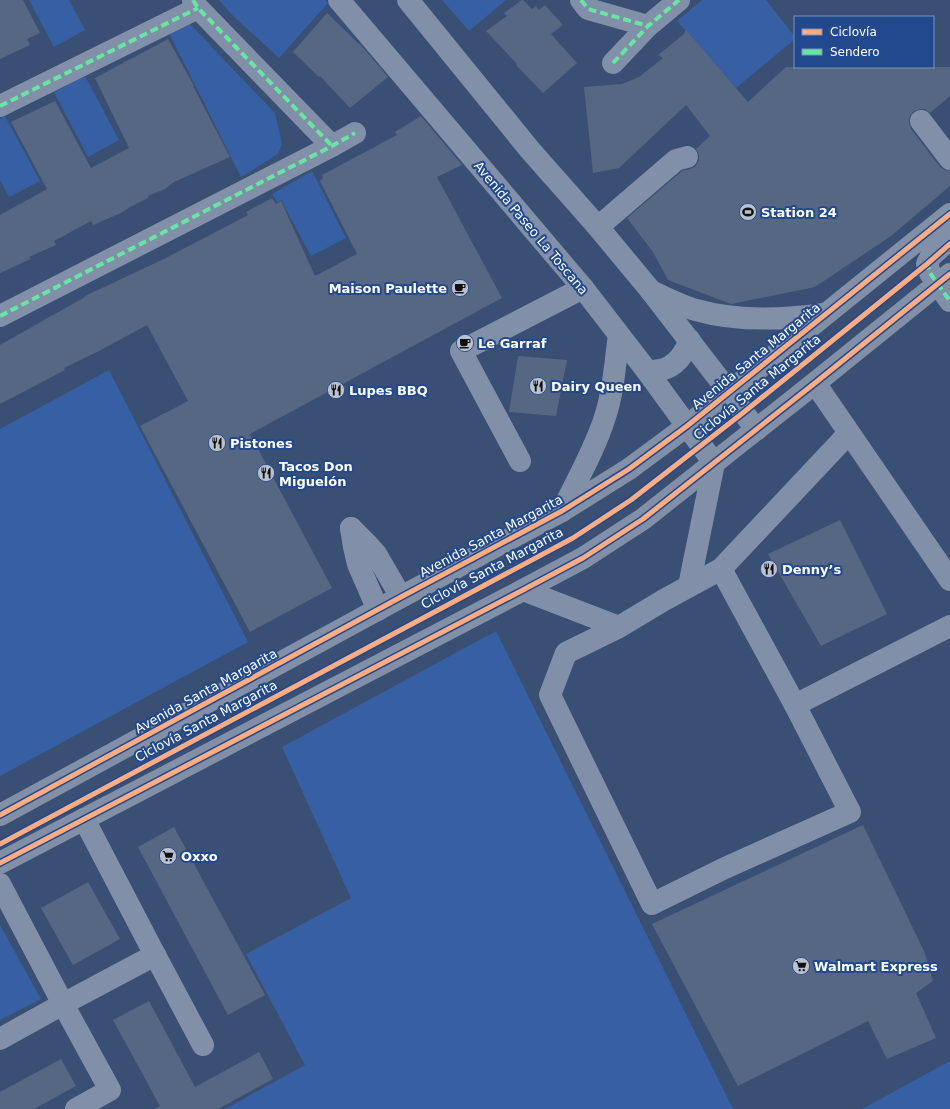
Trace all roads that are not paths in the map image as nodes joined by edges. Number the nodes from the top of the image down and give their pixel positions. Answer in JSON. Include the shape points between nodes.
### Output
{"nodes":[{"id":1,"x":339,"y":0,"type":"edge"},
{"id":2,"x":408,"y":0,"type":"edge"},
{"id":3,"x":582,"y":0,"type":"edge"},
{"id":4,"x":679,"y":0,"type":"edge"},
{"id":5,"x":195,"y":4,"type":"edge"},
{"id":6,"x":648,"y":26,"type":"junction"},
{"id":7,"x":613,"y":63,"type":"dead end"},
{"id":8,"x":0,"y":106,"type":"edge"},
{"id":9,"x":921,"y":120,"type":"dead end"},
{"id":10,"x":355,"y":133,"type":"dead end"},
{"id":11,"x":332,"y":146,"type":"junction"},
{"id":12,"x":687,"y":157,"type":"dead end"},
{"id":13,"x":950,"y":159,"type":"edge"},
{"id":14,"x":950,"y":214,"type":"edge"},
{"id":15,"x":598,"y":227,"type":"junction"},
{"id":16,"x":950,"y":239,"type":"edge"},
{"id":17,"x":946,"y":286,"type":"edge"},
{"id":18,"x":583,"y":288,"type":"junction"},
{"id":19,"x":651,"y":291,"type":"junction"},
{"id":20,"x":824,"y":314,"type":"junction"},
{"id":21,"x":0,"y":316,"type":"edge"},
{"id":22,"x":619,"y":335,"type":"junction"},
{"id":23,"x":690,"y":340,"type":"junction"},
{"id":24,"x":647,"y":371,"type":"junction"},
{"id":25,"x":815,"y":383,"type":"junction"},
{"id":26,"x":729,"y":392,"type":"junction"},
{"id":27,"x":687,"y":426,"type":"junction"},
{"id":28,"x":756,"y":430,"type":"junction"},
{"id":29,"x":849,"y":433,"type":"junction"},
{"id":30,"x":520,"y":461,"type":"dead end"},
{"id":31,"x":714,"y":463,"type":"junction"},
{"id":32,"x":562,"y":511,"type":"junction"},
{"id":33,"x":721,"y":569,"type":"junction"},
{"id":34,"x":950,"y":580,"type":"edge"},
{"id":35,"x":689,"y":586,"type":"junction"},
{"id":36,"x":523,"y":590,"type":"junction"},
{"id":37,"x":401,"y":597,"type":"junction"},
{"id":38,"x":378,"y":610,"type":"junction"},
{"id":39,"x":950,"y":626,"type":"edge"},
{"id":40,"x":619,"y":627,"type":"junction"},
{"id":41,"x":795,"y":705,"type":"junction"},
{"id":42,"x":0,"y":815,"type":"edge"},
{"id":43,"x":84,"y":819,"type":"junction"},
{"id":44,"x":0,"y":863,"type":"edge"},
{"id":45,"x":0,"y":884,"type":"edge"},
{"id":46,"x":155,"y":955,"type":"junction"},
{"id":47,"x":62,"y":1004,"type":"junction"},
{"id":48,"x":0,"y":1040,"type":"edge"},
{"id":49,"x":203,"y":1045,"type":"dead end"},
{"id":50,"x":76,"y":1109,"type":"edge"}],
"edges":[{"from":1,"to":18,"type":"street","name":"Avenida Paseo La Toscana"},
{"from":2,"to":15,"type":"street","via":[[530,150]]},
{"from":3,"to":6,"type":"street","via":[[588,9]]},
{"from":4,"to":6,"type":"street"},
{"from":5,"to":8,"type":"street"},
{"from":5,"to":11,"type":"street"},
{"from":6,"to":7,"type":"street"},
{"from":9,"to":13,"type":"street"},
{"from":10,"to":11,"type":"street"},
{"from":11,"to":21,"type":"street"},
{"from":12,"to":15,"type":"street","via":[[676,160]]},
{"from":14,"to":20,"type":"main road","name":"Avenida Santa Margarita"},
{"from":15,"to":19,"type":"street"},
{"from":16,"to":17,"type":"street","via":[[931,256],[927,264],[930,273]]},
{"from":17,"to":25,"type":"main road"},
{"from":18,"to":22,"type":"street","name":"Avenida Paseo La Toscana"},
{"from":18,"to":30,"type":"street","via":[[461,351]]},
{"from":19,"to":20,"type":"main road","via":[[696,310],[720,315],[770,319]]},
{"from":19,"to":23,"type":"street"},
{"from":20,"to":26,"type":"main road","name":"Avenida Santa Margarita"},
{"from":22,"to":24,"type":"street","name":"Avenida Paseo La Toscana"},
{"from":22,"to":32,"type":"main road","via":[[606,416]]},
{"from":23,"to":24,"type":"street","via":[[684,354],[674,364],[661,370]]},
{"from":23,"to":26,"type":"street"},
{"from":24,"to":27,"type":"street","name":"Avenida Paseo La Toscana"},
{"from":25,"to":28,"type":"main road"},
{"from":25,"to":29,"type":"street"},
{"from":26,"to":27,"type":"main road","name":"Avenida Santa Margarita"},
{"from":26,"to":28,"type":"street"},
{"from":27,"to":31,"type":"street","name":"Avenida Paseo La Toscana"},
{"from":27,"to":32,"type":"main road","name":"Avenida Santa Margarita","via":[[629,469]]},
{"from":28,"to":31,"type":"main road"},
{"from":29,"to":33,"type":"street"},
{"from":29,"to":34,"type":"street"},
{"from":31,"to":35,"type":"street"},
{"from":31,"to":36,"type":"main road","via":[[644,519],[583,558]]},
{"from":32,"to":37,"type":"main road","name":"Avenida Santa Margarita"},
{"from":33,"to":35,"type":"street"},
{"from":33,"to":41,"type":"street"},
{"from":35,"to":40,"type":"street"},
{"from":36,"to":40,"type":"street"},
{"from":36,"to":43,"type":"main road"},
{"from":37,"to":38,"type":"main road","name":"Avenida Santa Margarita"},
{"from":37,"to":38,"type":"street","via":[[376,554],[351,528],[358,564]]},
{"from":38,"to":42,"type":"main road","name":"Avenida Santa Margarita"},
{"from":39,"to":41,"type":"street"},
{"from":40,"to":41,"type":"street","via":[[566,653],[550,695],[652,904],[850,812]]},
{"from":43,"to":44,"type":"main road"},
{"from":43,"to":46,"type":"street"},
{"from":45,"to":47,"type":"street"},
{"from":46,"to":47,"type":"street"},
{"from":46,"to":49,"type":"street"},
{"from":47,"to":48,"type":"street"},
{"from":47,"to":50,"type":"street","via":[[110,1090]]}]}
